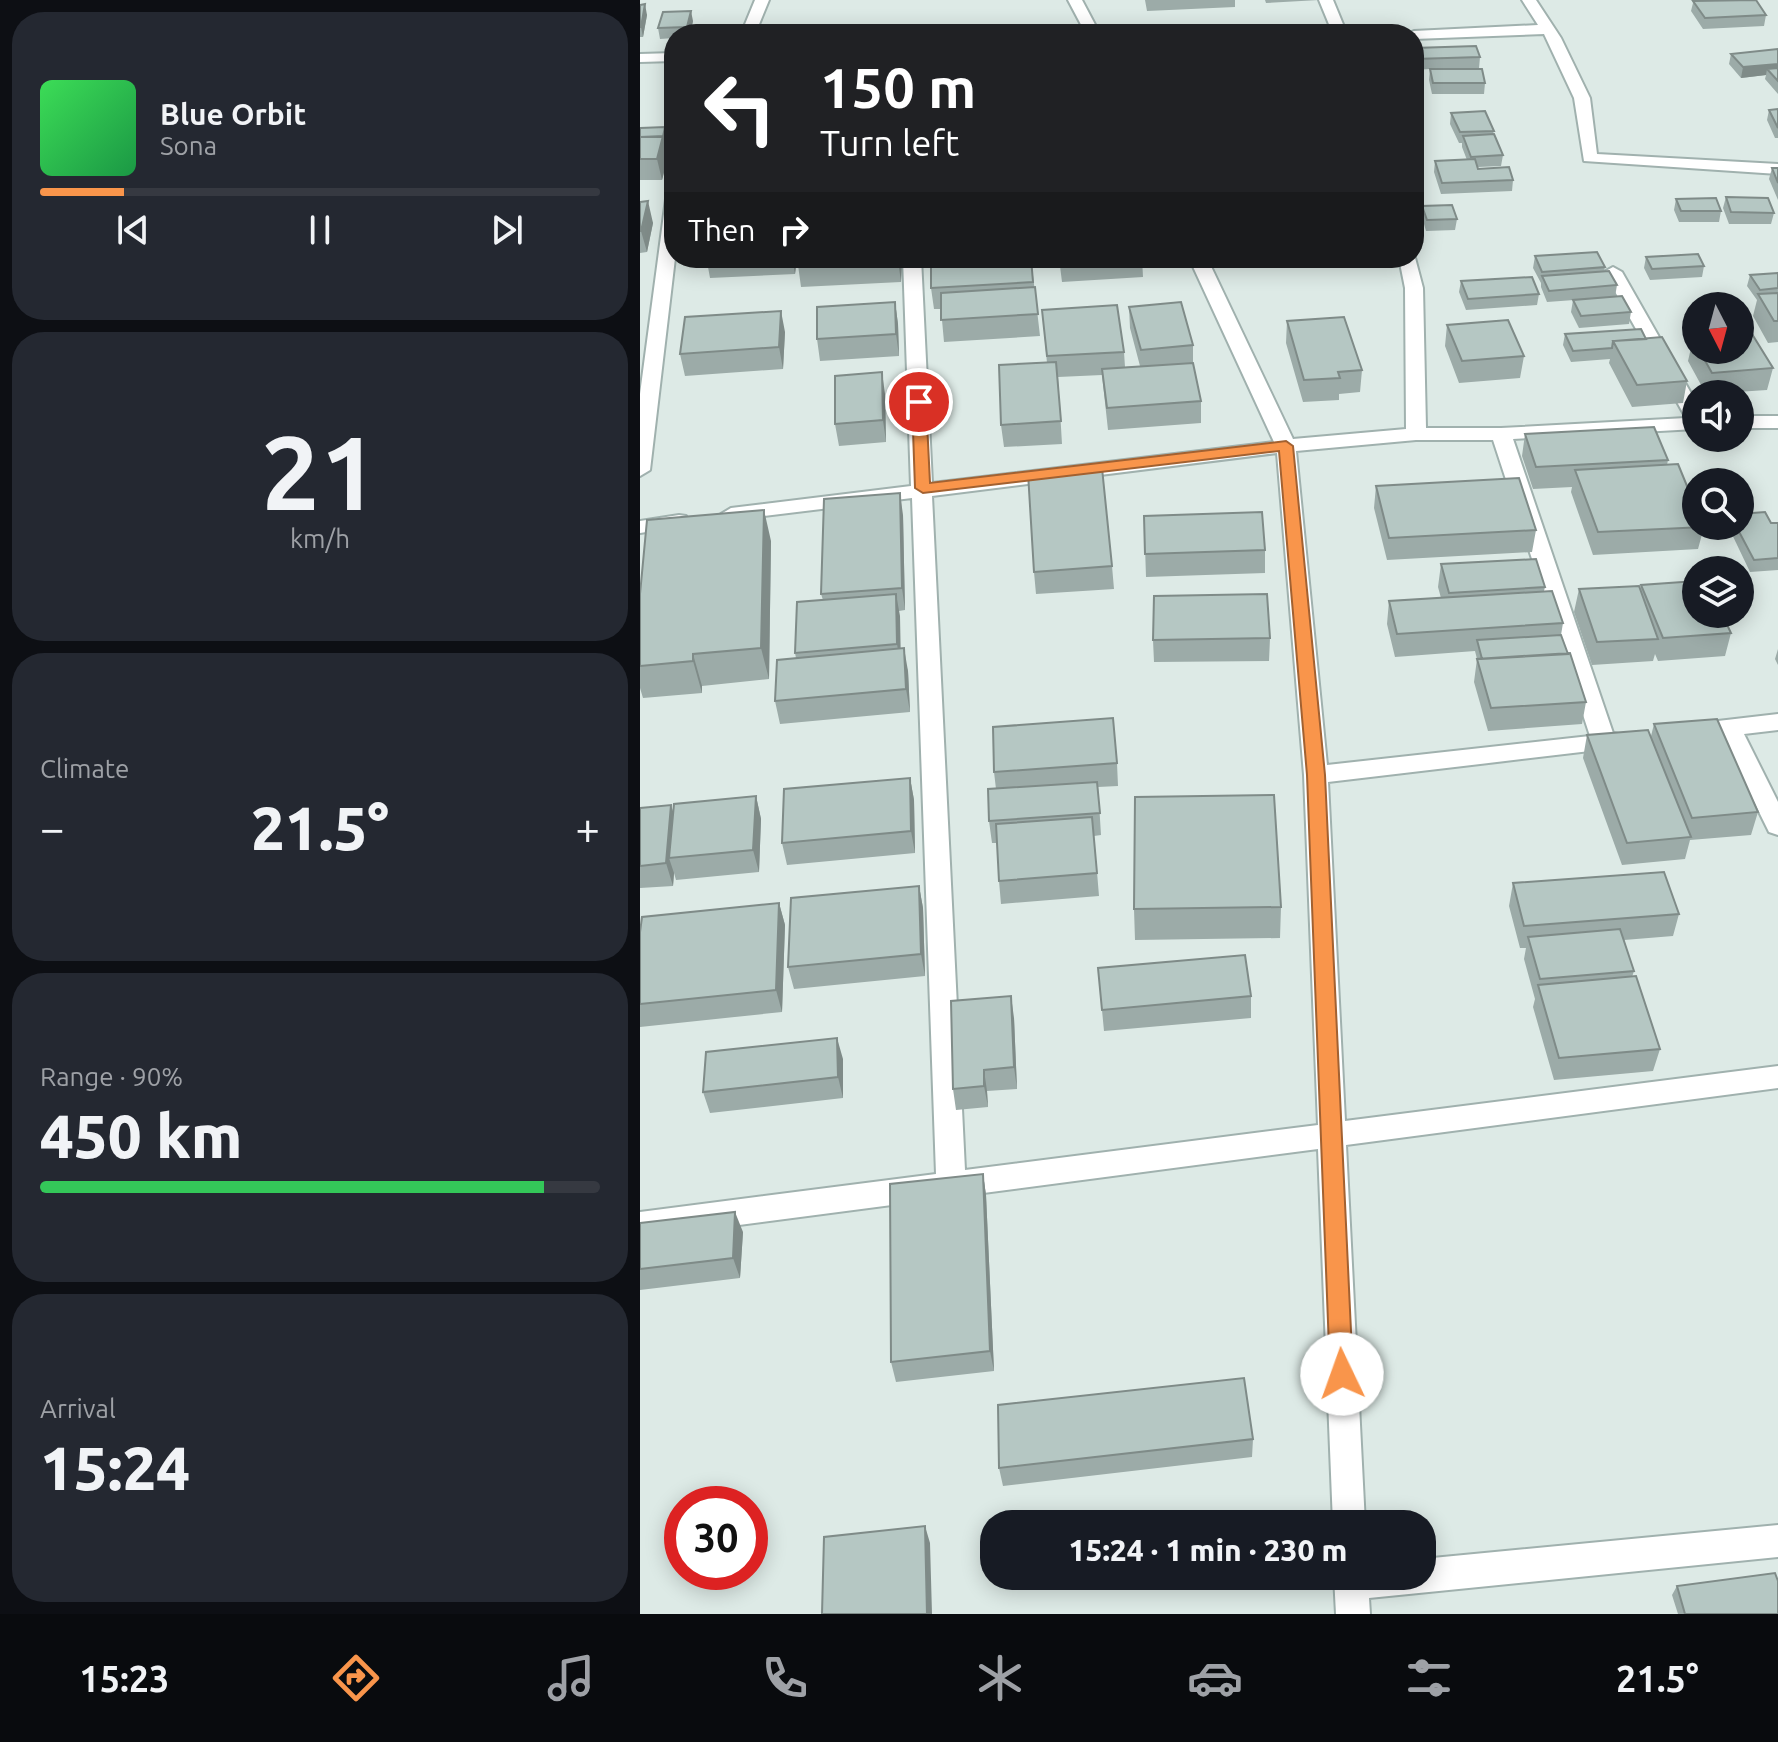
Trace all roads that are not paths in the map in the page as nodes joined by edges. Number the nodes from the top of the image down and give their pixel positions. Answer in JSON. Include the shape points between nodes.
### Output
{"nodes":[{"id":1,"x":762,"y":0,"type":"edge"},
{"id":2,"x":1075,"y":0,"type":"edge"},
{"id":3,"x":1326,"y":0,"type":"edge"},
{"id":4,"x":1529,"y":0,"type":"edge"},
{"id":5,"x":752,"y":24,"type":"edge"},
{"id":6,"x":1088,"y":24,"type":"edge"},
{"id":7,"x":1336,"y":24,"type":"edge"},
{"id":8,"x":1547,"y":29,"type":"junction"},
{"id":9,"x":1424,"y":35,"type":"edge"},
{"id":10,"x":664,"y":57,"type":"edge"},
{"id":11,"x":640,"y":58,"type":"edge"},
{"id":12,"x":1778,"y":169,"type":"edge"},
{"id":13,"x":664,"y":260,"type":"edge"},
{"id":14,"x":912,"y":268,"type":"edge"},
{"id":15,"x":1203,"y":268,"type":"edge"},
{"id":16,"x":1410,"y":268,"type":"edge"},
{"id":17,"x":1613,"y":272,"type":"edge"},
{"id":18,"x":646,"y":371,"type":"edge"},
{"id":19,"x":1682,"y":396,"type":"edge"},
{"id":20,"x":1682,"y":422,"type":"edge"},
{"id":21,"x":1754,"y":422,"type":"edge"},
{"id":22,"x":1778,"y":422,"type":"edge"},
{"id":23,"x":1416,"y":434,"type":"junction"},
{"id":24,"x":1501,"y":434,"type":"junction"},
{"id":25,"x":1286,"y":446,"type":"junction"},
{"id":26,"x":640,"y":470,"type":"edge"},
{"id":27,"x":923,"y":488,"type":"junction"},
{"id":28,"x":640,"y":527,"type":"edge"},
{"id":29,"x":1778,"y":722,"type":"edge"},
{"id":30,"x":1729,"y":727,"type":"junction"},
{"id":31,"x":1666,"y":735,"type":"edge"},
{"id":32,"x":1635,"y":739,"type":"edge"},
{"id":33,"x":1604,"y":742,"type":"junction"},
{"id":34,"x":1316,"y":775,"type":"junction"},
{"id":35,"x":1778,"y":826,"type":"edge"},
{"id":36,"x":1778,"y":1077,"type":"edge"},
{"id":37,"x":1330,"y":1133,"type":"junction"},
{"id":38,"x":951,"y":1186,"type":"junction"},
{"id":39,"x":640,"y":1225,"type":"edge"},
{"id":40,"x":1348,"y":1510,"type":"edge"},
{"id":41,"x":1778,"y":1541,"type":"edge"},
{"id":42,"x":1436,"y":1575,"type":"edge"}],
"edges":[{"from":1,"to":5,"type":"street"},
{"from":2,"to":6,"type":"street"},
{"from":3,"to":7,"type":"street"},
{"from":4,"to":8,"type":"street"},
{"from":8,"to":9,"type":"street"},
{"from":8,"to":12,"type":"street","via":[[1582,98],[1590,158]]},
{"from":10,"to":11,"type":"street"},
{"from":13,"to":18,"type":"street"},
{"from":14,"to":27,"type":"street"},
{"from":15,"to":25,"type":"street"},
{"from":16,"to":23,"type":"street"},
{"from":17,"to":19,"type":"street"},
{"from":18,"to":26,"type":"street"},
{"from":20,"to":24,"type":"street"},
{"from":21,"to":22,"type":"street"},
{"from":23,"to":24,"type":"street"},
{"from":23,"to":25,"type":"street"},
{"from":24,"to":33,"type":"street"},
{"from":25,"to":27,"type":"street"},
{"from":25,"to":34,"type":"street"},
{"from":27,"to":28,"type":"street"},
{"from":27,"to":38,"type":"street"},
{"from":29,"to":30,"type":"street"},
{"from":30,"to":31,"type":"street"},
{"from":30,"to":35,"type":"street"},
{"from":32,"to":33,"type":"street"},
{"from":33,"to":34,"type":"street"},
{"from":34,"to":37,"type":"street"},
{"from":36,"to":37,"type":"street"},
{"from":37,"to":38,"type":"street"},
{"from":37,"to":40,"type":"street"},
{"from":38,"to":39,"type":"street"},
{"from":41,"to":42,"type":"street"}]}
